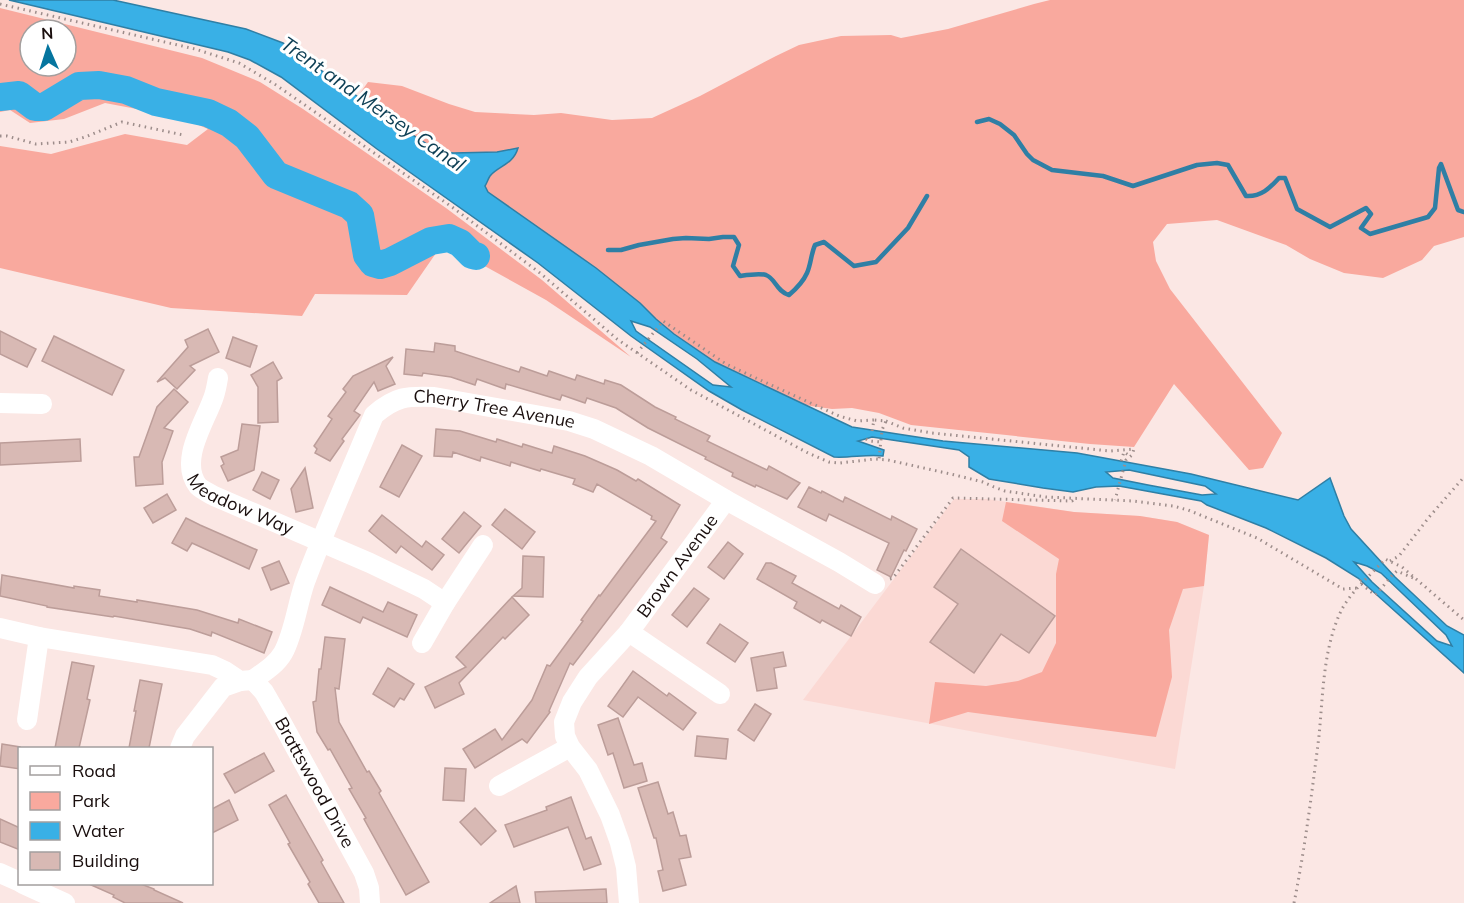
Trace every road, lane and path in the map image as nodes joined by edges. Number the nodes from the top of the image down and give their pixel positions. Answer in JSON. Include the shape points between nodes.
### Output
{"nodes":[{"id":1,"x":0,"y":4,"type":"edge"},
{"id":2,"x":183,"y":135,"type":"dead end"},
{"id":3,"x":0,"y":136,"type":"edge"},
{"id":4,"x":637,"y":353,"type":"junction"},
{"id":5,"x":218,"y":378,"type":"dead end"},
{"id":6,"x":0,"y":403,"type":"edge"},
{"id":7,"x":42,"y":404,"type":"dead end"},
{"id":8,"x":874,"y":420,"type":"junction"},
{"id":9,"x":886,"y":421,"type":"junction"},
{"id":10,"x":872,"y":431,"type":"dead end"},
{"id":11,"x":866,"y":439,"type":"dead end"},
{"id":12,"x":881,"y":443,"type":"junction"},
{"id":13,"x":1130,"y":456,"type":"junction"},
{"id":14,"x":880,"y":457,"type":"junction"},
{"id":15,"x":1121,"y":460,"type":"dead end"},
{"id":16,"x":1464,"y":477,"type":"edge"},
{"id":17,"x":1075,"y":498,"type":"junction"},
{"id":18,"x":726,"y":500,"type":"junction"},
{"id":19,"x":1114,"y":500,"type":"junction"},
{"id":20,"x":321,"y":543,"type":"junction"},
{"id":21,"x":483,"y":545,"type":"dead end"},
{"id":22,"x":1389,"y":562,"type":"junction"},
{"id":23,"x":1414,"y":579,"type":"junction"},
{"id":24,"x":1361,"y":580,"type":"dead end"},
{"id":25,"x":875,"y":584,"type":"joint"},
{"id":26,"x":1358,"y":588,"type":"junction"},
{"id":27,"x":445,"y":603,"type":"junction"},
{"id":28,"x":1464,"y":621,"type":"edge"},
{"id":29,"x":0,"y":628,"type":"edge"},
{"id":30,"x":629,"y":632,"type":"junction"},
{"id":31,"x":39,"y":637,"type":"junction"},
{"id":32,"x":422,"y":643,"type":"dead end"},
{"id":33,"x":246,"y":681,"type":"junction"},
{"id":34,"x":720,"y":694,"type":"dead end"},
{"id":35,"x":27,"y":720,"type":"dead end"},
{"id":36,"x":180,"y":747,"type":"edge"},
{"id":37,"x":570,"y":747,"type":"junction"},
{"id":38,"x":499,"y":786,"type":"dead end"},
{"id":39,"x":0,"y":873,"type":"edge"},
{"id":40,"x":18,"y":882,"type":"edge"},
{"id":41,"x":25,"y":885,"type":"edge"},
{"id":42,"x":65,"y":903,"type":"edge"},
{"id":43,"x":370,"y":903,"type":"edge"},
{"id":44,"x":629,"y":903,"type":"edge"},
{"id":45,"x":1294,"y":903,"type":"edge"}],
"edges":[{"from":1,"to":4,"type":"path","via":[[239,63],[452,207]]},
{"from":2,"to":3,"type":"path","via":[[122,122],[69,142],[36,144]]},
{"from":4,"to":8,"type":"path","via":[[663,321],[726,364],[827,412],[858,421]]},
{"from":4,"to":14,"type":"path","via":[[691,390],[829,462]]},
{"from":5,"to":20,"type":"street","name":"Meadow Way","via":[[193,449],[192,475],[199,487]]},
{"from":6,"to":7,"type":"street"},
{"from":8,"to":9,"type":"path"},
{"from":8,"to":10,"type":"path"},
{"from":9,"to":12,"type":"path"},
{"from":9,"to":13,"type":"path","via":[[933,434],[1110,451],[1134,449]]},
{"from":11,"to":12,"type":"path"},
{"from":12,"to":14,"type":"path"},
{"from":13,"to":15,"type":"path","via":[[1124,452]]},
{"from":13,"to":19,"type":"path"},
{"from":14,"to":17,"type":"path","via":[[1005,491]]},
{"from":16,"to":22,"type":"path","via":[[1400,556]]},
{"from":17,"to":19,"type":"path"},
{"from":17,"to":25,"type":"path","via":[[953,498],[893,578]]},
{"from":18,"to":20,"type":"street","name":"Cherry Tree Avenue","via":[[651,456],[570,421],[434,397],[413,397],[385,405],[374,415]]},
{"from":18,"to":25,"type":"street","name":"Cherry Tree Avenue"},
{"from":18,"to":30,"type":"street","name":"Brown Avenue"},
{"from":19,"to":26,"type":"path","via":[[1173,506],[1204,515],[1257,538],[1344,589]]},
{"from":20,"to":27,"type":"street","name":"Meadow Way","via":[[424,589]]},
{"from":20,"to":33,"type":"street","name":"Cherry Tree Avenue","via":[[282,655],[272,667]]},
{"from":21,"to":27,"type":"street"},
{"from":22,"to":23,"type":"path","via":[[1402,567]]},
{"from":22,"to":26,"type":"path","via":[[1385,559]]},
{"from":23,"to":24,"type":"path","via":[[1397,571],[1375,595]]},
{"from":23,"to":28,"type":"path"},
{"from":26,"to":45,"type":"path","via":[[1341,611],[1328,653],[1303,862]]},
{"from":27,"to":32,"type":"street"},
{"from":29,"to":31,"type":"street","name":"Brattswood Drive"},
{"from":30,"to":34,"type":"street","name":"Brown Avenue"},
{"from":30,"to":37,"type":"street","name":"Brown Avenue","via":[[588,676],[572,702],[564,722]]},
{"from":31,"to":33,"type":"street","name":"Brattswood Drive","via":[[212,665]]},
{"from":31,"to":35,"type":"street"},
{"from":33,"to":36,"type":"street","via":[[223,687]]},
{"from":33,"to":43,"type":"street","name":"Brattswood Drive","via":[[264,692],[284,725],[364,873]]},
{"from":37,"to":38,"type":"street"},
{"from":37,"to":44,"type":"street","name":"Brown Avenue","via":[[588,770],[610,815],[626,867]]},
{"from":39,"to":40,"type":"street"},
{"from":41,"to":42,"type":"street"}]}
